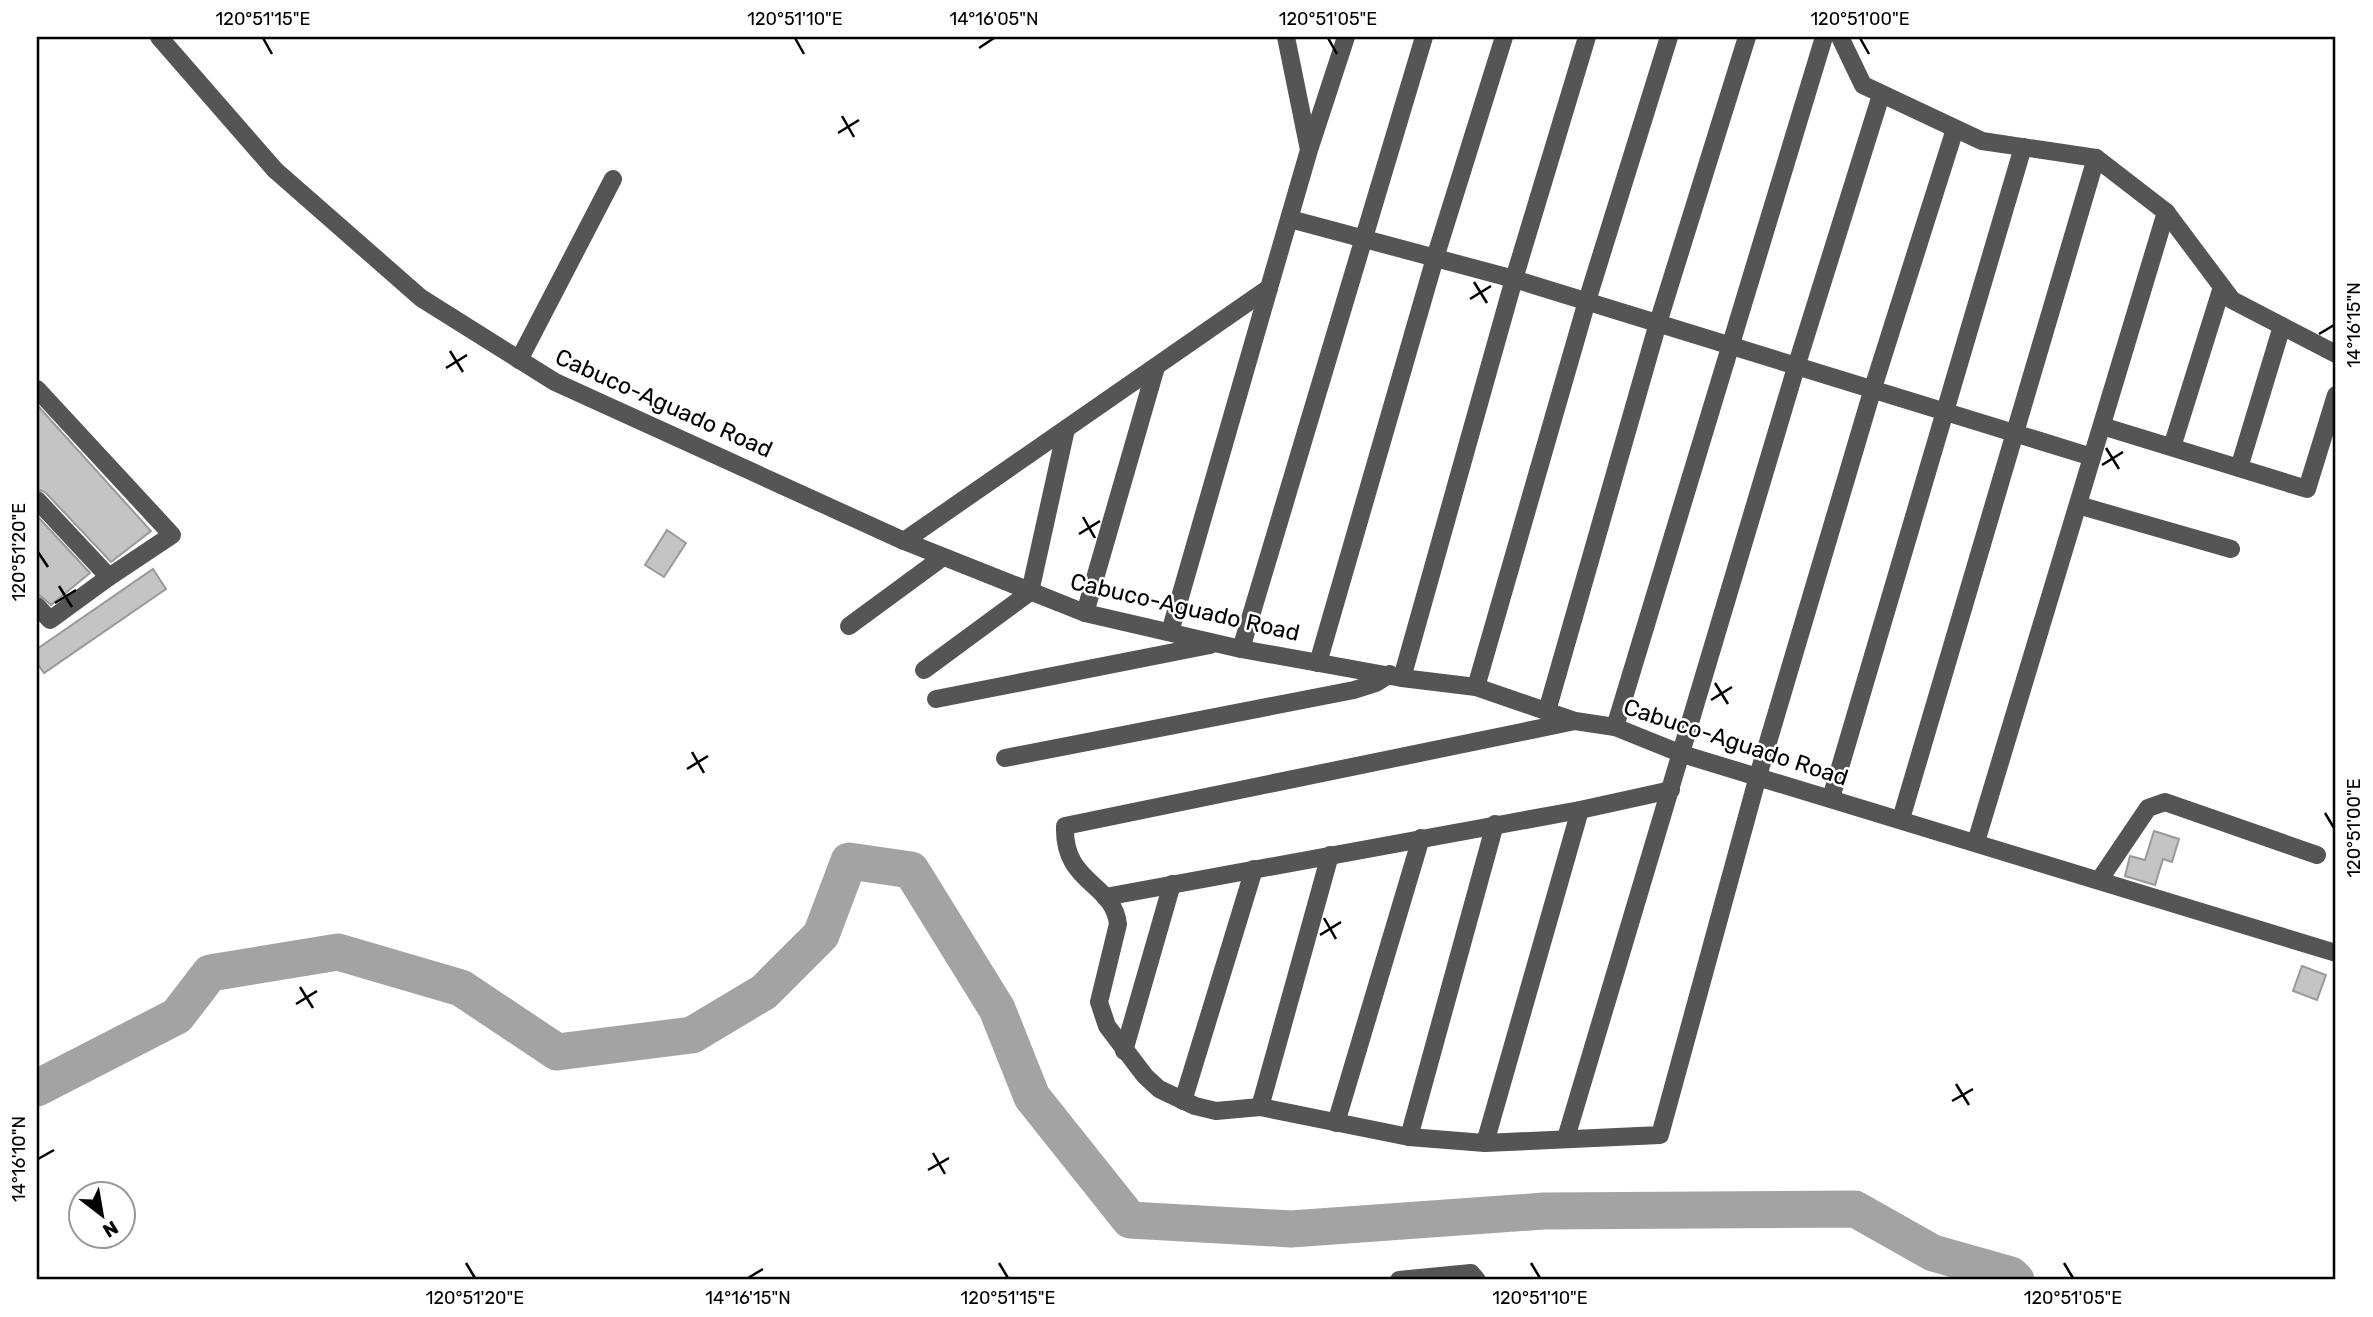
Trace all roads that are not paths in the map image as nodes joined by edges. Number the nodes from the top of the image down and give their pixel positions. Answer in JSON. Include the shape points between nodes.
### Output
{"nodes":[{"id":1,"x":159,"y":37,"type":"edge"},
{"id":2,"x":1286,"y":37,"type":"edge"},
{"id":3,"x":1346,"y":37,"type":"edge"},
{"id":4,"x":1424,"y":37,"type":"edge"},
{"id":5,"x":1504,"y":37,"type":"edge"},
{"id":6,"x":1587,"y":37,"type":"edge"},
{"id":7,"x":1669,"y":37,"type":"edge"},
{"id":8,"x":1747,"y":37,"type":"edge"},
{"id":9,"x":1824,"y":37,"type":"edge"},
{"id":10,"x":1840,"y":37,"type":"edge"},
{"id":11,"x":1881,"y":94,"type":"junction"},
{"id":12,"x":1955,"y":129,"type":"junction"},
{"id":13,"x":2023,"y":147,"type":"junction"},
{"id":14,"x":1309,"y":150,"type":"junction"},
{"id":15,"x":2096,"y":158,"type":"junction"},
{"id":16,"x":613,"y":179,"type":"dead end"},
{"id":17,"x":2166,"y":212,"type":"junction"},
{"id":18,"x":1290,"y":219,"type":"junction"},
{"id":19,"x":1363,"y":239,"type":"junction"},
{"id":20,"x":1435,"y":258,"type":"junction"},
{"id":21,"x":1514,"y":279,"type":"junction"},
{"id":22,"x":2222,"y":287,"type":"junction"},
{"id":23,"x":1269,"y":288,"type":"junction"},
{"id":24,"x":1587,"y":301,"type":"junction"},
{"id":25,"x":1658,"y":323,"type":"junction"},
{"id":26,"x":2282,"y":326,"type":"junction"},
{"id":27,"x":1730,"y":344,"type":"junction"},
{"id":28,"x":2336,"y":354,"type":"edge"},
{"id":29,"x":519,"y":360,"type":"junction"},
{"id":30,"x":1797,"y":364,"type":"junction"},
{"id":31,"x":1156,"y":367,"type":"junction"},
{"id":32,"x":1873,"y":388,"type":"junction"},
{"id":33,"x":37,"y":389,"type":"edge"},
{"id":34,"x":2336,"y":395,"type":"edge"},
{"id":35,"x":1945,"y":411,"type":"junction"},
{"id":36,"x":2102,"y":426,"type":"junction"},
{"id":37,"x":1066,"y":429,"type":"junction"},
{"id":38,"x":2015,"y":432,"type":"junction"},
{"id":39,"x":2172,"y":447,"type":"junction"},
{"id":40,"x":2092,"y":457,"type":"junction"},
{"id":41,"x":2239,"y":468,"type":"junction"},
{"id":42,"x":37,"y":500,"type":"edge"},
{"id":43,"x":2078,"y":505,"type":"junction"},
{"id":44,"x":904,"y":541,"type":"junction"},
{"id":45,"x":2231,"y":549,"type":"dead end"},
{"id":46,"x":943,"y":557,"type":"junction"},
{"id":47,"x":109,"y":577,"type":"junction"},
{"id":48,"x":1030,"y":592,"type":"junction"},
{"id":49,"x":37,"y":606,"type":"edge"},
{"id":50,"x":1085,"y":613,"type":"junction"},
{"id":51,"x":43,"y":624,"type":"edge"},
{"id":52,"x":849,"y":626,"type":"dead end"},
{"id":53,"x":1170,"y":632,"type":"junction"},
{"id":54,"x":1215,"y":644,"type":"junction"},
{"id":55,"x":1241,"y":649,"type":"junction"},
{"id":56,"x":1318,"y":663,"type":"junction"},
{"id":57,"x":923,"y":670,"type":"dead end"},
{"id":58,"x":1396,"y":676,"type":"junction"},
{"id":59,"x":1476,"y":687,"type":"junction"},
{"id":60,"x":936,"y":699,"type":"dead end"},
{"id":61,"x":1547,"y":710,"type":"junction"},
{"id":62,"x":1575,"y":721,"type":"junction"},
{"id":63,"x":1615,"y":727,"type":"junction"},
{"id":64,"x":1682,"y":754,"type":"junction"},
{"id":65,"x":1005,"y":758,"type":"dead end"},
{"id":66,"x":1758,"y":776,"type":"junction"},
{"id":67,"x":1671,"y":790,"type":"junction"},
{"id":68,"x":1831,"y":799,"type":"junction"},
{"id":69,"x":1580,"y":810,"type":"junction"},
{"id":70,"x":1901,"y":820,"type":"junction"},
{"id":71,"x":1495,"y":824,"type":"junction"},
{"id":72,"x":1420,"y":838,"type":"junction"},
{"id":73,"x":1976,"y":842,"type":"junction"},
{"id":74,"x":1330,"y":855,"type":"junction"},
{"id":75,"x":2317,"y":855,"type":"dead end"},
{"id":76,"x":1255,"y":869,"type":"junction"},
{"id":77,"x":2100,"y":879,"type":"junction"},
{"id":78,"x":1172,"y":884,"type":"junction"},
{"id":79,"x":1105,"y":897,"type":"junction"},
{"id":80,"x":2336,"y":953,"type":"edge"},
{"id":81,"x":1124,"y":1051,"type":"junction"},
{"id":82,"x":1183,"y":1101,"type":"junction"},
{"id":83,"x":1260,"y":1107,"type":"junction"},
{"id":84,"x":1336,"y":1123,"type":"junction"},
{"id":85,"x":1409,"y":1137,"type":"junction"},
{"id":86,"x":1566,"y":1138,"type":"junction"},
{"id":87,"x":1485,"y":1143,"type":"junction"},
{"id":88,"x":1399,"y":1280,"type":"edge"},
{"id":89,"x":1477,"y":1280,"type":"edge"}],
"edges":[{"from":1,"to":29,"type":"street","name":"Cabuco-Aguado Road","via":[[275,170],[421,298]]},
{"from":2,"to":14,"type":"street"},
{"from":3,"to":14,"type":"street"},
{"from":4,"to":19,"type":"street"},
{"from":5,"to":20,"type":"street"},
{"from":6,"to":21,"type":"street"},
{"from":7,"to":24,"type":"street"},
{"from":8,"to":25,"type":"street"},
{"from":9,"to":27,"type":"street"},
{"from":10,"to":11,"type":"street","via":[[1863,85]]},
{"from":11,"to":12,"type":"street"},
{"from":11,"to":30,"type":"street"},
{"from":12,"to":13,"type":"street","via":[[1982,141]]},
{"from":12,"to":32,"type":"street"},
{"from":13,"to":15,"type":"street"},
{"from":13,"to":35,"type":"street"},
{"from":14,"to":18,"type":"street"},
{"from":15,"to":17,"type":"street"},
{"from":15,"to":38,"type":"street"},
{"from":16,"to":29,"type":"street"},
{"from":17,"to":22,"type":"street"},
{"from":17,"to":36,"type":"street"},
{"from":18,"to":19,"type":"street"},
{"from":18,"to":23,"type":"street"},
{"from":19,"to":20,"type":"street"},
{"from":19,"to":55,"type":"street"},
{"from":20,"to":21,"type":"street"},
{"from":20,"to":56,"type":"street"},
{"from":21,"to":24,"type":"street"},
{"from":21,"to":58,"type":"street"},
{"from":22,"to":26,"type":"street","via":[[2232,300]]},
{"from":22,"to":39,"type":"street"},
{"from":23,"to":31,"type":"street"},
{"from":23,"to":53,"type":"street"},
{"from":24,"to":25,"type":"street"},
{"from":24,"to":59,"type":"street"},
{"from":25,"to":27,"type":"street"},
{"from":25,"to":61,"type":"street"},
{"from":26,"to":28,"type":"street"},
{"from":26,"to":41,"type":"street"},
{"from":27,"to":30,"type":"street"},
{"from":27,"to":63,"type":"street"},
{"from":29,"to":44,"type":"street","name":"Cabuco-Aguado Road","via":[[555,382]]},
{"from":30,"to":32,"type":"street"},
{"from":30,"to":64,"type":"street"},
{"from":31,"to":37,"type":"street"},
{"from":31,"to":50,"type":"street"},
{"from":32,"to":35,"type":"street"},
{"from":32,"to":66,"type":"street"},
{"from":33,"to":47,"type":"street","via":[[172,535]]},
{"from":34,"to":41,"type":"street","via":[[2307,489]]},
{"from":35,"to":38,"type":"street"},
{"from":35,"to":68,"type":"street"},
{"from":36,"to":39,"type":"street"},
{"from":36,"to":40,"type":"street"},
{"from":37,"to":44,"type":"street"},
{"from":37,"to":48,"type":"street"},
{"from":38,"to":40,"type":"street"},
{"from":38,"to":70,"type":"street"},
{"from":39,"to":41,"type":"street"},
{"from":40,"to":43,"type":"street"},
{"from":42,"to":47,"type":"street"},
{"from":43,"to":45,"type":"street"},
{"from":43,"to":73,"type":"street"},
{"from":44,"to":46,"type":"street","name":"Cabuco-Aguado Road"},
{"from":46,"to":48,"type":"street","name":"Cabuco-Aguado Road"},
{"from":46,"to":52,"type":"street"},
{"from":47,"to":51,"type":"street"},
{"from":48,"to":50,"type":"street","name":"Cabuco-Aguado Road"},
{"from":48,"to":57,"type":"street"},
{"from":49,"to":51,"type":"street"},
{"from":50,"to":53,"type":"street","name":"Cabuco-Aguado Road"},
{"from":53,"to":54,"type":"street","name":"Cabuco-Aguado Road"},
{"from":54,"to":55,"type":"street","name":"Cabuco-Aguado Road"},
{"from":54,"to":60,"type":"street"},
{"from":55,"to":56,"type":"street","name":"Cabuco-Aguado Road"},
{"from":56,"to":58,"type":"street","name":"Cabuco-Aguado Road"},
{"from":58,"to":59,"type":"street","name":"Cabuco-Aguado Road"},
{"from":58,"to":65,"type":"street","via":[[1354,690]]},
{"from":59,"to":61,"type":"street","name":"Cabuco-Aguado Road"},
{"from":61,"to":62,"type":"street","name":"Cabuco-Aguado Road"},
{"from":62,"to":63,"type":"street","name":"Cabuco-Aguado Road"},
{"from":62,"to":79,"type":"street","via":[[1065,826],[1067,853],[1083,878]]},
{"from":63,"to":64,"type":"street","name":"Cabuco-Aguado Road"},
{"from":64,"to":66,"type":"street","name":"Cabuco-Aguado Road"},
{"from":64,"to":67,"type":"street"},
{"from":66,"to":68,"type":"street","name":"Cabuco-Aguado Road"},
{"from":66,"to":86,"type":"street","via":[[1660,1135]]},
{"from":67,"to":69,"type":"street"},
{"from":67,"to":86,"type":"street"},
{"from":68,"to":70,"type":"street","name":"Cabuco-Aguado Road"},
{"from":69,"to":71,"type":"street"},
{"from":69,"to":87,"type":"street"},
{"from":70,"to":73,"type":"street","name":"Cabuco-Aguado Road"},
{"from":71,"to":72,"type":"street"},
{"from":71,"to":85,"type":"street"},
{"from":72,"to":74,"type":"street"},
{"from":72,"to":84,"type":"street"},
{"from":73,"to":77,"type":"street","name":"Cabuco-Aguado Road"},
{"from":74,"to":76,"type":"street"},
{"from":74,"to":83,"type":"street"},
{"from":75,"to":77,"type":"street","via":[[2165,802],[2148,808]]},
{"from":76,"to":78,"type":"street"},
{"from":76,"to":82,"type":"street"},
{"from":77,"to":80,"type":"street","name":"Cabuco-Aguado Road"},
{"from":78,"to":79,"type":"street"},
{"from":78,"to":81,"type":"street"},
{"from":79,"to":81,"type":"street","via":[[1117,913],[1118,924],[1099,1002],[1101,1015]]},
{"from":81,"to":82,"type":"street","via":[[1160,1089]]},
{"from":82,"to":83,"type":"street","via":[[1216,1111]]},
{"from":83,"to":84,"type":"street"},
{"from":84,"to":85,"type":"street"},
{"from":85,"to":87,"type":"street"},
{"from":86,"to":87,"type":"street"},
{"from":88,"to":89,"type":"street","via":[[1471,1273]]}]}
